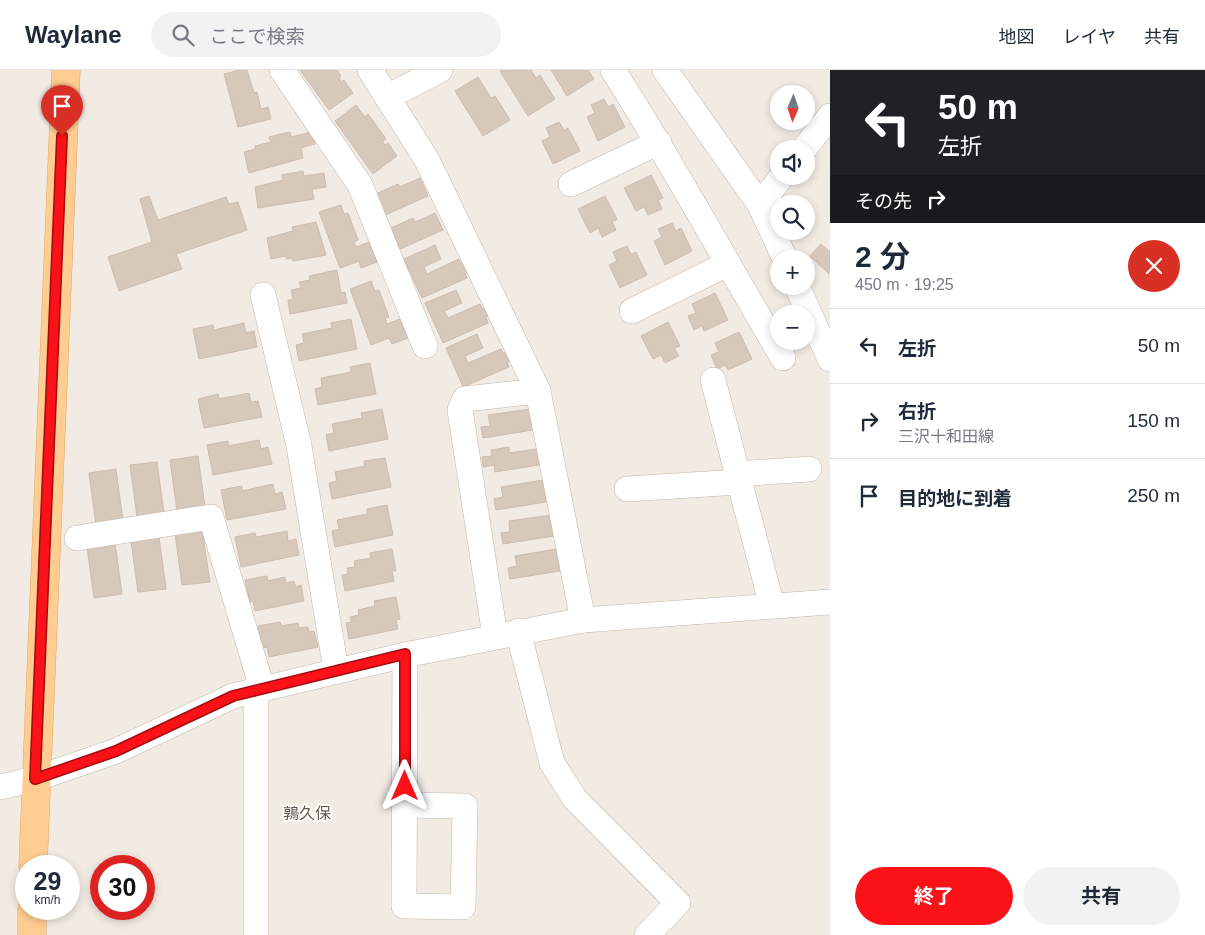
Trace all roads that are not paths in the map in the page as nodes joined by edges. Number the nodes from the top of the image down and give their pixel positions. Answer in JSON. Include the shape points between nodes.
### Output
{"nodes":[{"id":1,"x":66,"y":70,"type":"edge"},
{"id":2,"x":282,"y":70,"type":"edge"},
{"id":3,"x":370,"y":70,"type":"edge"},
{"id":4,"x":440,"y":70,"type":"edge"},
{"id":5,"x":613,"y":70,"type":"edge"},
{"id":6,"x":665,"y":70,"type":"edge"},
{"id":7,"x":387,"y":97,"type":"junction"},
{"id":8,"x":830,"y":116,"type":"edge"},
{"id":9,"x":811,"y":140,"type":"edge"},
{"id":10,"x":660,"y":142,"type":"junction"},
{"id":11,"x":571,"y":184,"type":"dead end"},
{"id":12,"x":775,"y":185,"type":"edge"},
{"id":13,"x":760,"y":204,"type":"junction"},
{"id":14,"x":781,"y":250,"type":"edge"},
{"id":15,"x":727,"y":264,"type":"junction"},
{"id":16,"x":263,"y":295,"type":"dead end"},
{"id":17,"x":801,"y":295,"type":"edge"},
{"id":18,"x":632,"y":311,"type":"dead end"},
{"id":19,"x":425,"y":346,"type":"dead end"},
{"id":20,"x":783,"y":358,"type":"dead end"},
{"id":21,"x":830,"y":358,"type":"edge"},
{"id":22,"x":713,"y":380,"type":"dead end"},
{"id":23,"x":538,"y":391,"type":"junction"},
{"id":24,"x":809,"y":469,"type":"dead end"},
{"id":25,"x":738,"y":478,"type":"junction"},
{"id":26,"x":627,"y":489,"type":"dead end"},
{"id":27,"x":77,"y":538,"type":"dead end"},
{"id":28,"x":772,"y":606,"type":"junction"},
{"id":29,"x":828,"y":609,"type":"edge"},
{"id":30,"x":583,"y":620,"type":"junction"},
{"id":31,"x":507,"y":634,"type":"junction"},
{"id":32,"x":405,"y":654,"type":"junction"},
{"id":33,"x":336,"y":670,"type":"junction"},
{"id":34,"x":259,"y":688,"type":"junction"},
{"id":35,"x":35,"y":779,"type":"junction"},
{"id":36,"x":0,"y":787,"type":"edge"},
{"id":37,"x":405,"y":805,"type":"junction"},
{"id":38,"x":33,"y":855,"type":"edge"},
{"id":39,"x":32,"y":920,"type":"edge"},
{"id":40,"x":32,"y":935,"type":"edge"},
{"id":41,"x":256,"y":935,"type":"edge"},
{"id":42,"x":647,"y":935,"type":"edge"}],
"edges":[{"from":1,"to":35,"type":"main road"},
{"from":2,"to":19,"type":"street","via":[[360,185]]},
{"from":3,"to":7,"type":"street"},
{"from":4,"to":7,"type":"street"},
{"from":5,"to":10,"type":"street"},
{"from":6,"to":13,"type":"street"},
{"from":7,"to":23,"type":"street","via":[[427,160]]},
{"from":8,"to":9,"type":"street"},
{"from":10,"to":11,"type":"street"},
{"from":10,"to":15,"type":"street"},
{"from":12,"to":13,"type":"street"},
{"from":13,"to":14,"type":"street"},
{"from":15,"to":18,"type":"street"},
{"from":15,"to":20,"type":"street"},
{"from":16,"to":33,"type":"street","via":[[299,446]]},
{"from":17,"to":21,"type":"street"},
{"from":22,"to":25,"type":"street"},
{"from":23,"to":30,"type":"street"},
{"from":23,"to":31,"type":"street","via":[[465,400],[460,410]]},
{"from":24,"to":25,"type":"street"},
{"from":25,"to":26,"type":"street"},
{"from":25,"to":28,"type":"street"},
{"from":27,"to":34,"type":"street","via":[[211,517]]},
{"from":28,"to":29,"type":"street"},
{"from":28,"to":30,"type":"street"},
{"from":30,"to":31,"type":"street"},
{"from":31,"to":32,"type":"street"},
{"from":31,"to":42,"type":"street","via":[[552,762],[575,799],[678,903]]},
{"from":32,"to":33,"type":"street"},
{"from":32,"to":37,"type":"street"},
{"from":33,"to":34,"type":"street"},
{"from":34,"to":35,"type":"street","via":[[205,708],[116,751]]},
{"from":34,"to":41,"type":"street"},
{"from":35,"to":36,"type":"street"},
{"from":35,"to":38,"type":"main road"},
{"from":37,"to":37,"type":"street","via":[[404,906],[464,907],[465,806]]},
{"from":39,"to":40,"type":"main road"}]}
